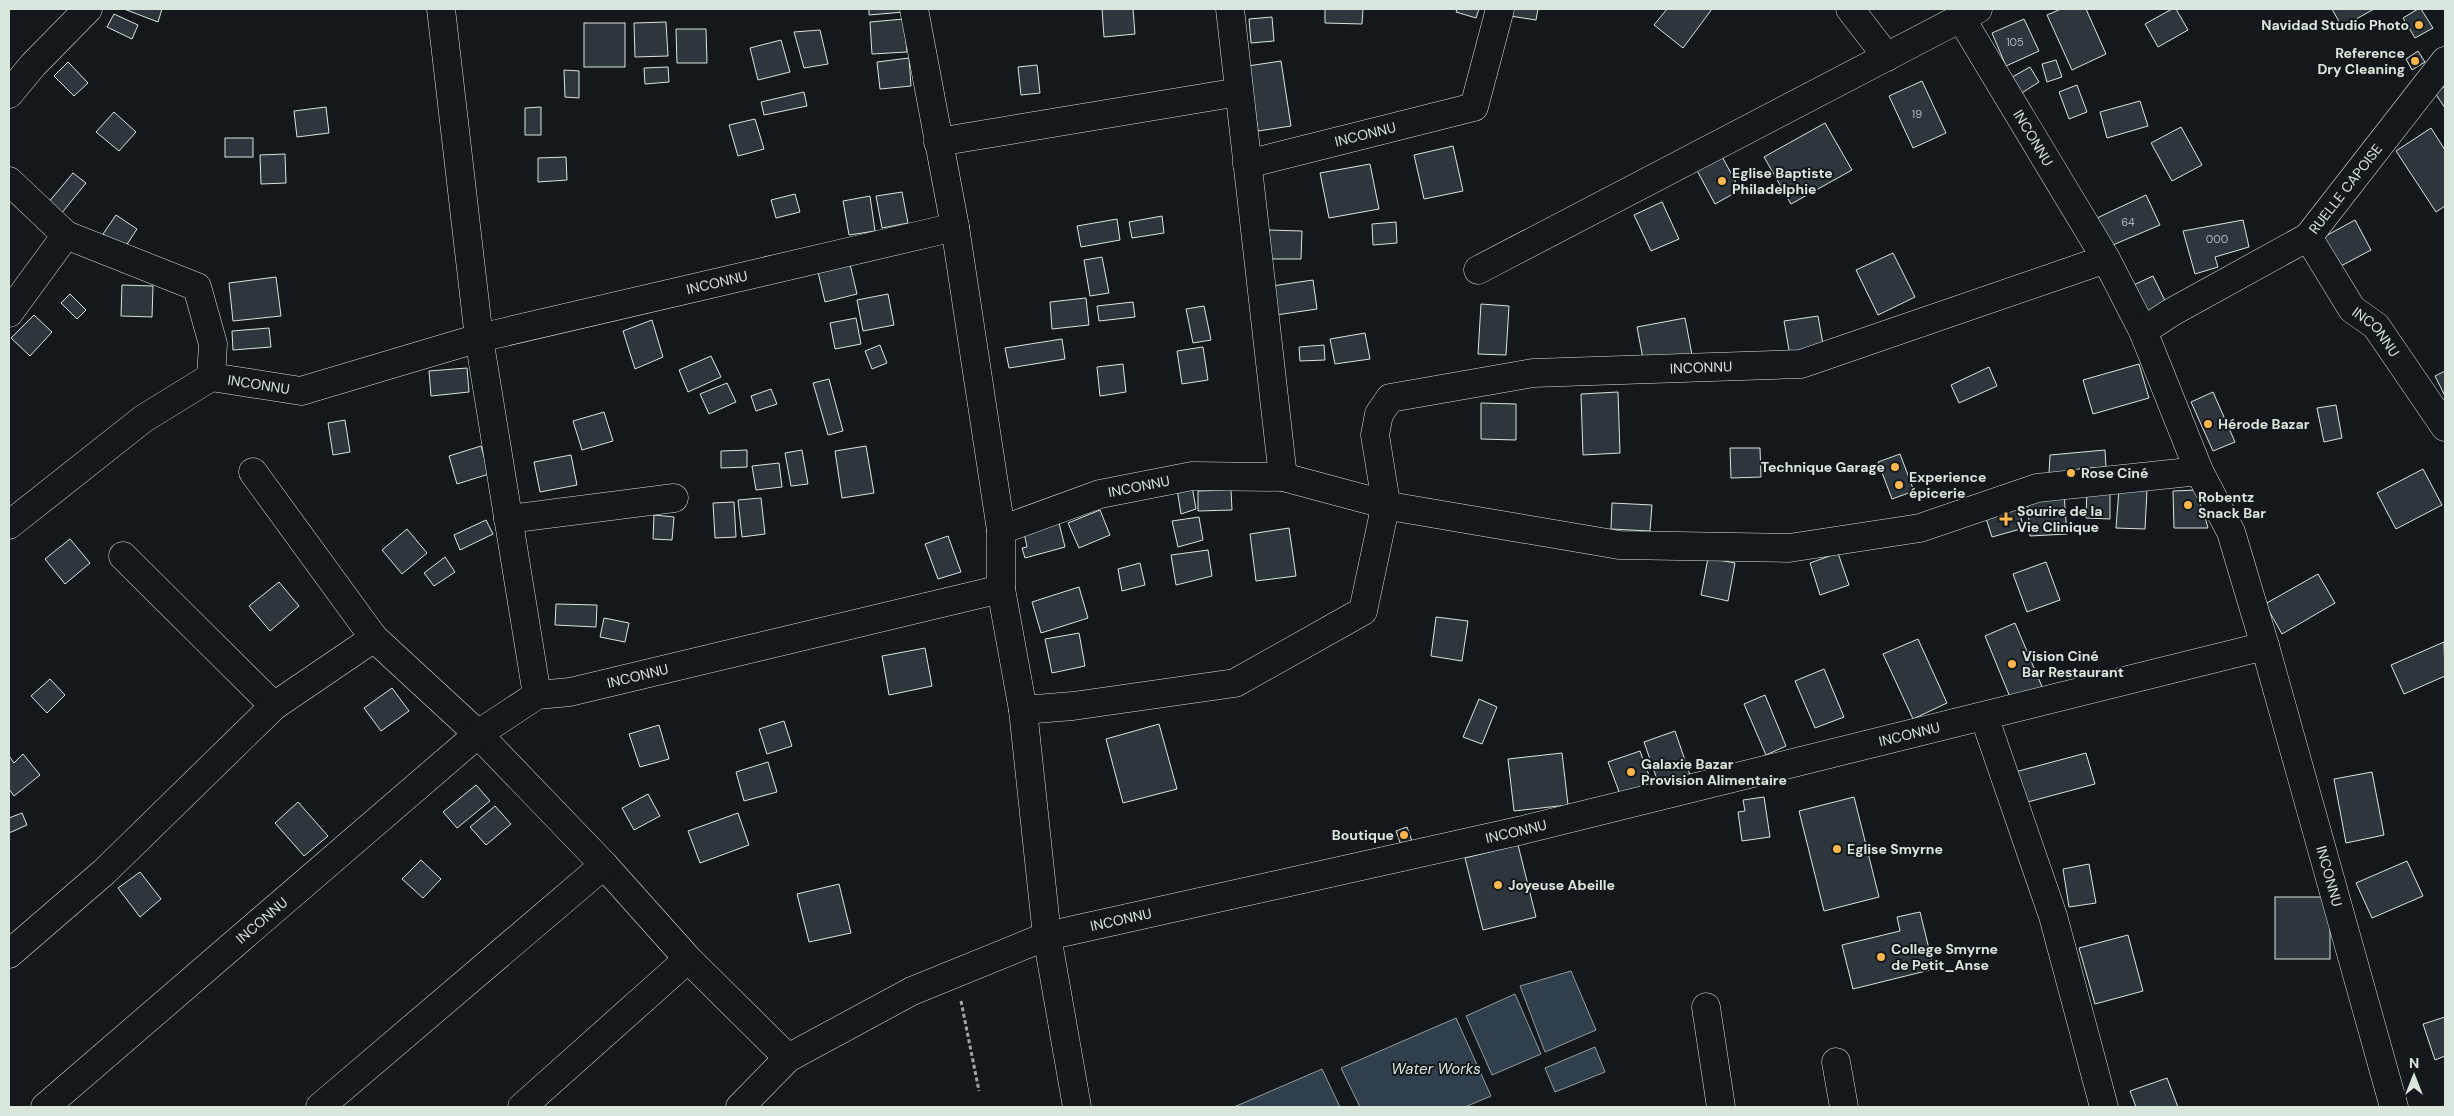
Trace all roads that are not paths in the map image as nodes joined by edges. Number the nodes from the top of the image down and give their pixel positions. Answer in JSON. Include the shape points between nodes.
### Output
{"nodes":[{"id":1,"x":88,"y":9,"type":"edge"},
{"id":2,"x":441,"y":9,"type":"edge"},
{"id":3,"x":914,"y":9,"type":"edge"},
{"id":4,"x":1230,"y":9,"type":"edge"},
{"id":5,"x":1500,"y":9,"type":"edge"},
{"id":6,"x":1850,"y":9,"type":"edge"},
{"id":7,"x":1969,"y":13,"type":"edge"},
{"id":8,"x":1887,"y":57,"type":"junction"},
{"id":9,"x":2445,"y":61,"type":"edge"},
{"id":10,"x":1239,"y":92,"type":"junction"},
{"id":11,"x":9,"y":94,"type":"edge"},
{"id":12,"x":938,"y":142,"type":"junction"},
{"id":13,"x":1247,"y":164,"type":"junction"},
{"id":14,"x":9,"y":181,"type":"edge"},
{"id":15,"x":955,"y":227,"type":"junction"},
{"id":16,"x":66,"y":235,"type":"junction"},
{"id":17,"x":2308,"y":237,"type":"junction"},
{"id":18,"x":2106,"y":259,"type":"junction"},
{"id":19,"x":1478,"y":270,"type":"dead end"},
{"id":20,"x":9,"y":313,"type":"edge"},
{"id":21,"x":2143,"y":332,"type":"junction"},
{"id":22,"x":479,"y":338,"type":"junction"},
{"id":23,"x":211,"y":377,"type":"junction"},
{"id":24,"x":2445,"y":427,"type":"edge"},
{"id":25,"x":2199,"y":471,"type":"junction"},
{"id":26,"x":253,"y":472,"type":"dead end"},
{"id":27,"x":1283,"y":477,"type":"junction"},
{"id":28,"x":674,"y":498,"type":"dead end"},
{"id":29,"x":1386,"y":503,"type":"junction"},
{"id":30,"x":508,"y":519,"type":"junction"},
{"id":31,"x":9,"y":524,"type":"edge"},
{"id":32,"x":1001,"y":530,"type":"junction"},
{"id":33,"x":123,"y":556,"type":"dead end"},
{"id":34,"x":1001,"y":589,"type":"junction"},
{"id":35,"x":374,"y":638,"type":"junction"},
{"id":36,"x":2265,"y":646,"type":"junction"},
{"id":37,"x":537,"y":694,"type":"junction"},
{"id":38,"x":274,"y":706,"type":"junction"},
{"id":39,"x":1023,"y":710,"type":"junction"},
{"id":40,"x":1984,"y":716,"type":"junction"},
{"id":41,"x":478,"y":734,"type":"junction"},
{"id":42,"x":604,"y":865,"type":"junction"},
{"id":43,"x":1048,"y":936,"type":"junction"},
{"id":44,"x":9,"y":954,"type":"edge"},
{"id":45,"x":688,"y":959,"type":"junction"},
{"id":46,"x":1706,"y":1007,"type":"dead end"},
{"id":47,"x":788,"y":1058,"type":"junction"},
{"id":48,"x":1836,"y":1062,"type":"dead end"},
{"id":49,"x":45,"y":1107,"type":"edge"},
{"id":50,"x":320,"y":1107,"type":"edge"},
{"id":51,"x":522,"y":1107,"type":"edge"},
{"id":52,"x":740,"y":1107,"type":"edge"},
{"id":53,"x":1078,"y":1107,"type":"edge"},
{"id":54,"x":1721,"y":1107,"type":"edge"},
{"id":55,"x":1844,"y":1107,"type":"edge"},
{"id":56,"x":2104,"y":1107,"type":"edge"},
{"id":57,"x":2394,"y":1107,"type":"edge"}],
"edges":[{"from":1,"to":11,"type":"street"},
{"from":2,"to":22,"type":"street"},
{"from":3,"to":12,"type":"street"},
{"from":4,"to":10,"type":"street"},
{"from":5,"to":13,"type":"street","name":"INCONNU","via":[[1474,107]]},
{"from":6,"to":8,"type":"street"},
{"from":7,"to":8,"type":"street","name":"INCONNU"},
{"from":7,"to":18,"type":"street","name":"INCONNU"},
{"from":8,"to":19,"type":"street","name":"INCONNU"},
{"from":9,"to":17,"type":"street","name":"RUELLE CAPOISE"},
{"from":10,"to":12,"type":"street"},
{"from":10,"to":13,"type":"street"},
{"from":12,"to":15,"type":"street"},
{"from":13,"to":27,"type":"street"},
{"from":14,"to":16,"type":"street","name":"INCONNU"},
{"from":15,"to":22,"type":"street","name":"INCONNU"},
{"from":15,"to":32,"type":"street"},
{"from":16,"to":20,"type":"street"},
{"from":16,"to":23,"type":"street","name":"INCONNU","via":[[197,287],[213,344]]},
{"from":17,"to":21,"type":"street","name":"RUELLE CAPOISE","via":[[2172,312]]},
{"from":17,"to":24,"type":"street","name":"INCONNU","via":[[2352,308],[2376,326]]},
{"from":18,"to":21,"type":"street","name":"INCONNU"},
{"from":18,"to":29,"type":"street","name":"INCONNU","via":[[1801,364],[1533,373],[1390,398],[1379,414],[1375,435]]},
{"from":21,"to":25,"type":"street","name":"INCONNU"},
{"from":22,"to":23,"type":"street","name":"INCONNU","via":[[301,391]]},
{"from":22,"to":30,"type":"street"},
{"from":23,"to":31,"type":"street","name":"INCONNU","via":[[143,419]]},
{"from":25,"to":29,"type":"street","name":"INCONNU","via":[[2037,488],[1920,528],[1789,548],[1619,545]]},
{"from":25,"to":36,"type":"street","name":"INCONNU","via":[[2231,532]]},
{"from":26,"to":35,"type":"street"},
{"from":27,"to":29,"type":"street","name":"INCONNU"},
{"from":27,"to":32,"type":"street","name":"INCONNU","via":[[1192,476],[1100,494]]},
{"from":28,"to":30,"type":"street"},
{"from":29,"to":39,"type":"street","name":"INCONNU","via":[[1363,611],[1235,683]]},
{"from":30,"to":37,"type":"street"},
{"from":32,"to":34,"type":"street"},
{"from":33,"to":38,"type":"street"},
{"from":34,"to":37,"type":"street","name":"INCONNU","via":[[570,692]]},
{"from":34,"to":39,"type":"street"},
{"from":35,"to":38,"type":"street"},
{"from":35,"to":41,"type":"street"},
{"from":36,"to":40,"type":"street","name":"INCONNU"},
{"from":36,"to":57,"type":"street","name":"INCONNU"},
{"from":37,"to":41,"type":"street","name":"INCONNU"},
{"from":38,"to":44,"type":"street","via":[[104,872]]},
{"from":39,"to":43,"type":"street"},
{"from":40,"to":43,"type":"street","name":"INCONNU","via":[[1523,830]]},
{"from":40,"to":56,"type":"street","via":[[2053,916]]},
{"from":41,"to":42,"type":"street"},
{"from":41,"to":49,"type":"street","name":"INCONNU"},
{"from":42,"to":45,"type":"street"},
{"from":42,"to":50,"type":"street"},
{"from":43,"to":47,"type":"street","name":"INCONNU","via":[[912,991]]},
{"from":43,"to":53,"type":"street"},
{"from":45,"to":47,"type":"street"},
{"from":45,"to":51,"type":"street"},
{"from":46,"to":54,"type":"street"},
{"from":47,"to":52,"type":"street","name":"INCONNU"},
{"from":48,"to":55,"type":"street"}]}
